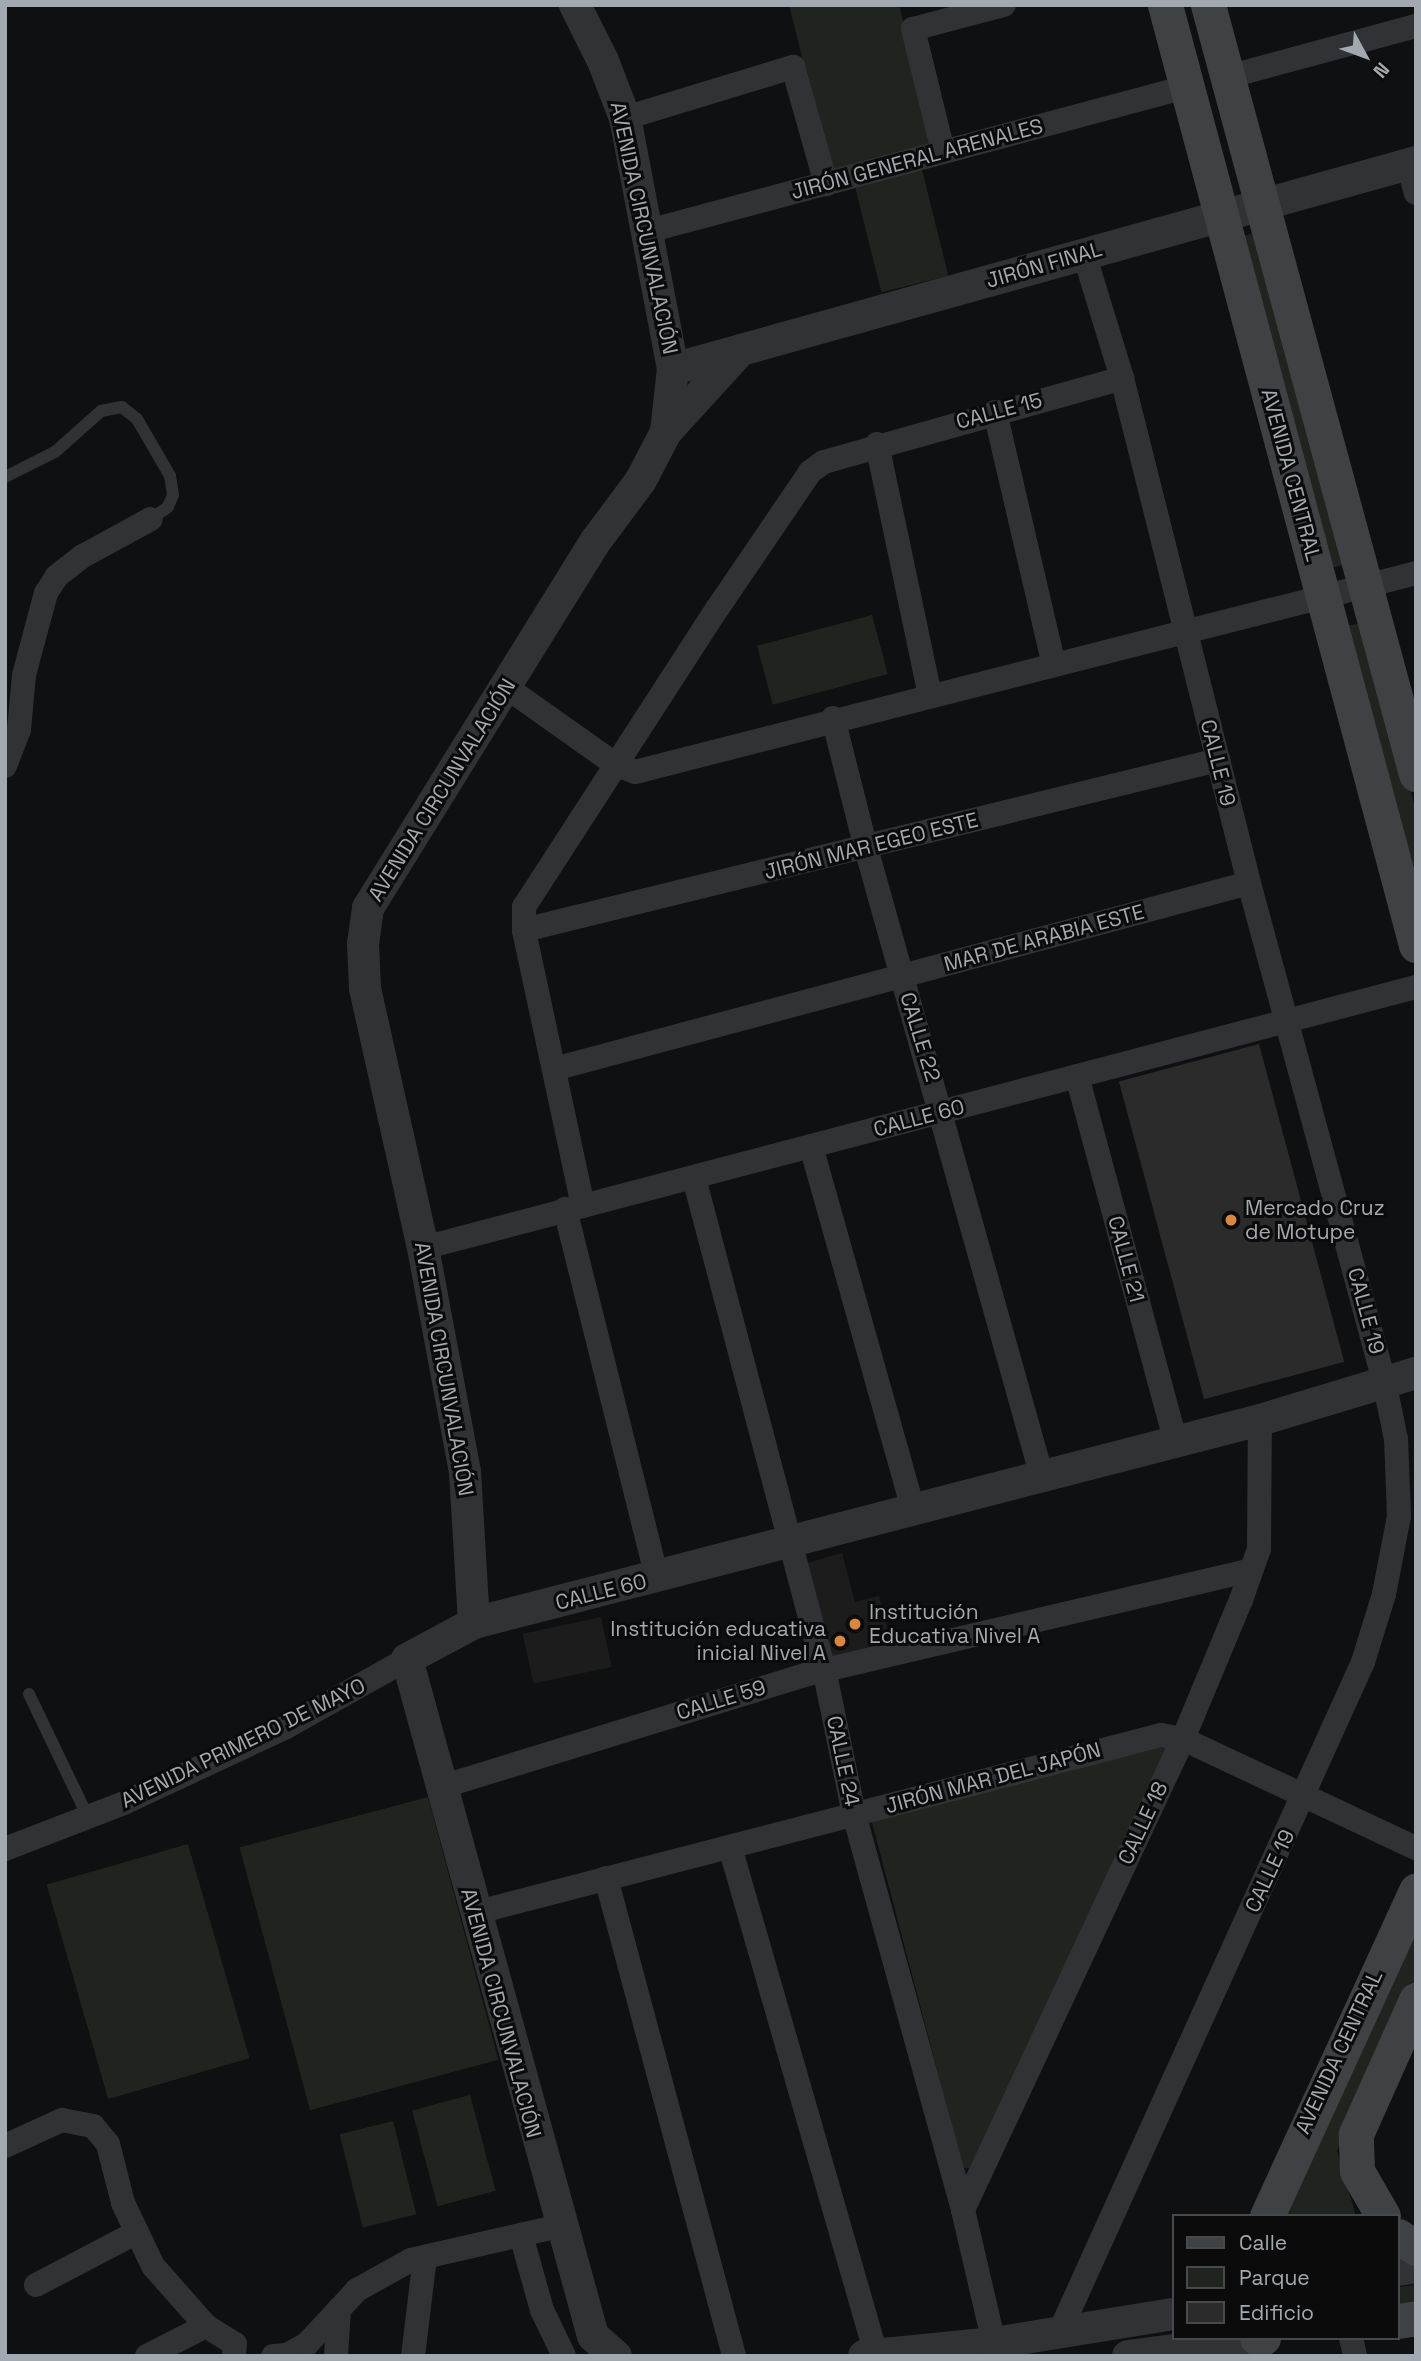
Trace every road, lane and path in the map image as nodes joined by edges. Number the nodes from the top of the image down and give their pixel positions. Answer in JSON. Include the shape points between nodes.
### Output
{"nodes":[{"id":1,"x":575,"y":5,"type":"edge"},
{"id":2,"x":1004,"y":5,"type":"edge"},
{"id":3,"x":1165,"y":5,"type":"edge"},
{"id":4,"x":1208,"y":5,"type":"edge"},
{"id":5,"x":1416,"y":26,"type":"edge"},
{"id":6,"x":1227,"y":77,"type":"junction"},
{"id":7,"x":1186,"y":87,"type":"junction"},
{"id":8,"x":625,"y":118,"type":"junction"},
{"id":9,"x":943,"y":151,"type":"junction"},
{"id":10,"x":1413,"y":173,"type":"edge"},
{"id":11,"x":826,"y":184,"type":"junction"},
{"id":12,"x":1261,"y":205,"type":"junction"},
{"id":13,"x":1220,"y":216,"type":"junction"},
{"id":14,"x":648,"y":231,"type":"junction"},
{"id":15,"x":1084,"y":254,"type":"junction"},
{"id":16,"x":741,"y":350,"type":"junction"},
{"id":17,"x":673,"y":369,"type":"junction"},
{"id":18,"x":1122,"y":378,"type":"junction"},
{"id":19,"x":995,"y":412,"type":"junction"},
{"id":20,"x":666,"y":432,"type":"junction"},
{"id":21,"x":877,"y":444,"type":"junction"},
{"id":22,"x":5,"y":477,"type":"edge"},
{"id":23,"x":151,"y":519,"type":"joint"},
{"id":24,"x":1416,"y":573,"type":"edge"},
{"id":25,"x":1365,"y":588,"type":"junction"},
{"id":26,"x":1324,"y":596,"type":"junction"},
{"id":27,"x":1185,"y":633,"type":"junction"},
{"id":28,"x":1054,"y":665,"type":"junction"},
{"id":29,"x":506,"y":687,"type":"junction"},
{"id":30,"x":930,"y":695,"type":"junction"},
{"id":31,"x":834,"y":718,"type":"junction"},
{"id":32,"x":1218,"y":760,"type":"junction"},
{"id":33,"x":616,"y":765,"type":"junction"},
{"id":34,"x":5,"y":766,"type":"edge"},
{"id":35,"x":1416,"y":774,"type":"edge"},
{"id":36,"x":866,"y":848,"type":"junction"},
{"id":37,"x":1250,"y":883,"type":"junction"},
{"id":38,"x":524,"y":930,"type":"junction"},
{"id":39,"x":1416,"y":945,"type":"edge"},
{"id":40,"x":902,"y":976,"type":"junction"},
{"id":41,"x":1416,"y":987,"type":"edge"},
{"id":42,"x":1289,"y":1021,"type":"junction"},
{"id":43,"x":554,"y":1069,"type":"junction"},
{"id":44,"x":1077,"y":1076,"type":"junction"},
{"id":45,"x":942,"y":1112,"type":"junction"},
{"id":46,"x":811,"y":1146,"type":"junction"},
{"id":47,"x":694,"y":1178,"type":"junction"},
{"id":48,"x":574,"y":1208,"type":"junction"},
{"id":49,"x":423,"y":1248,"type":"junction"},
{"id":50,"x":1416,"y":1373,"type":"edge"},
{"id":51,"x":1384,"y":1381,"type":"junction"},
{"id":52,"x":1260,"y":1420,"type":"junction"},
{"id":53,"x":1176,"y":1442,"type":"junction"},
{"id":54,"x":1042,"y":1477,"type":"junction"},
{"id":55,"x":913,"y":1509,"type":"junction"},
{"id":56,"x":789,"y":1545,"type":"junction"},
{"id":57,"x":1251,"y":1570,"type":"junction"},
{"id":58,"x":657,"y":1578,"type":"junction"},
{"id":59,"x":474,"y":1623,"type":"junction"},
{"id":60,"x":407,"y":1659,"type":"junction"},
{"id":61,"x":825,"y":1674,"type":"junction"},
{"id":62,"x":29,"y":1694,"type":"dead end"},
{"id":63,"x":1183,"y":1739,"type":"junction"},
{"id":64,"x":441,"y":1787,"type":"junction"},
{"id":65,"x":1305,"y":1795,"type":"junction"},
{"id":66,"x":854,"y":1814,"type":"junction"},
{"id":67,"x":88,"y":1817,"type":"junction"},
{"id":68,"x":730,"y":1847,"type":"junction"},
{"id":69,"x":1416,"y":1848,"type":"edge"},
{"id":70,"x":5,"y":1849,"type":"edge"},
{"id":71,"x":606,"y":1878,"type":"junction"},
{"id":72,"x":1416,"y":1890,"type":"edge"},
{"id":73,"x":474,"y":1913,"type":"junction"},
{"id":74,"x":1416,"y":2000,"type":"edge"},
{"id":75,"x":5,"y":2146,"type":"edge"},
{"id":76,"x":964,"y":2210,"type":"junction"},
{"id":77,"x":1268,"y":2214,"type":"edge"},
{"id":78,"x":1383,"y":2214,"type":"edge"},
{"id":79,"x":560,"y":2226,"type":"junction"},
{"id":80,"x":137,"y":2232,"type":"junction"},
{"id":81,"x":521,"y":2235,"type":"junction"},
{"id":82,"x":1400,"y":2237,"type":"edge"},
{"id":83,"x":1416,"y":2248,"type":"edge"},
{"id":84,"x":425,"y":2257,"type":"junction"},
{"id":85,"x":36,"y":2285,"type":"dead end"},
{"id":86,"x":339,"y":2309,"type":"junction"},
{"id":87,"x":1172,"y":2314,"type":"edge"},
{"id":88,"x":206,"y":2326,"type":"junction"},
{"id":89,"x":1060,"y":2331,"type":"junction"},
{"id":90,"x":1252,"y":2340,"type":"edge"},
{"id":91,"x":994,"y":2343,"type":"junction"},
{"id":92,"x":230,"y":2352,"type":"edge"},
{"id":93,"x":1177,"y":2352,"type":"edge"},
{"id":94,"x":870,"y":2355,"type":"edge"},
{"id":95,"x":147,"y":2356,"type":"edge"},
{"id":96,"x":264,"y":2356,"type":"edge"},
{"id":97,"x":273,"y":2356,"type":"edge"},
{"id":98,"x":336,"y":2356,"type":"edge"},
{"id":99,"x":413,"y":2356,"type":"edge"},
{"id":100,"x":564,"y":2356,"type":"edge"},
{"id":101,"x":616,"y":2356,"type":"edge"},
{"id":102,"x":734,"y":2356,"type":"edge"},
{"id":103,"x":1128,"y":2356,"type":"edge"}],
"edges":[{"from":1,"to":8,"type":"street","name":"AVENIDA CIRCUNVALACIÓN"},
{"from":2,"to":9,"type":"street","via":[[913,29]]},
{"from":3,"to":7,"type":"main road","name":"AVENIDA CENTRAL"},
{"from":4,"to":6,"type":"main road","name":"AVENIDA CENTRAL"},
{"from":5,"to":6,"type":"street"},
{"from":6,"to":12,"type":"main road","name":"AVENIDA CENTRAL"},
{"from":7,"to":9,"type":"street","name":"JIRÓN GENERAL ARENALES"},
{"from":7,"to":13,"type":"main road","name":"AVENIDA CENTRAL"},
{"from":8,"to":11,"type":"street","via":[[793,67]]},
{"from":8,"to":14,"type":"street","name":"AVENIDA CIRCUNVALACIÓN"},
{"from":9,"to":11,"type":"street","name":"JIRÓN GENERAL ARENALES"},
{"from":10,"to":12,"type":"street","name":"JIRÓN FINAL"},
{"from":11,"to":14,"type":"street","name":"JIRÓN GENERAL ARENALES"},
{"from":12,"to":13,"type":"street","name":"JIRÓN FINAL"},
{"from":12,"to":25,"type":"main road","name":"AVENIDA CENTRAL"},
{"from":13,"to":15,"type":"street","name":"JIRÓN FINAL"},
{"from":13,"to":26,"type":"main road","name":"AVENIDA CENTRAL"},
{"from":14,"to":17,"type":"street","name":"AVENIDA CIRCUNVALACIÓN"},
{"from":15,"to":16,"type":"street","name":"JIRÓN FINAL"},
{"from":15,"to":18,"type":"street","name":"CALLE 19"},
{"from":16,"to":17,"type":"street","name":"JIRÓN FINAL"},
{"from":16,"to":20,"type":"street"},
{"from":17,"to":20,"type":"street","name":"AVENIDA CIRCUNVALACIÓN"},
{"from":18,"to":19,"type":"street","name":"CALLE 15"},
{"from":18,"to":27,"type":"street","name":"CALLE 19"},
{"from":19,"to":21,"type":"street","name":"CALLE 15"},
{"from":19,"to":28,"type":"street"},
{"from":20,"to":29,"type":"street","name":"AVENIDA CIRCUNVALACIÓN","via":[[641,480],[595,542]]},
{"from":21,"to":30,"type":"street"},
{"from":21,"to":33,"type":"street","name":"CALLE 15","via":[[824,461],[810,472]]},
{"from":22,"to":23,"type":"lane","via":[[55,452],[101,411],[122,407],[137,419],[170,476],[173,495],[168,508]]},
{"from":23,"to":34,"type":"street","via":[[83,556],[57,576],[46,593],[24,676],[19,730]]},
{"from":24,"to":25,"type":"street"},
{"from":25,"to":26,"type":"street"},
{"from":25,"to":35,"type":"main road","name":"AVENIDA CENTRAL"},
{"from":26,"to":27,"type":"street"},
{"from":26,"to":39,"type":"main road","name":"AVENIDA CENTRAL"},
{"from":27,"to":28,"type":"street"},
{"from":27,"to":32,"type":"street","name":"CALLE 19"},
{"from":28,"to":30,"type":"street"},
{"from":29,"to":33,"type":"street"},
{"from":29,"to":49,"type":"street","name":"AVENIDA CIRCUNVALACIÓN","via":[[368,908],[363,944],[365,988]]},
{"from":30,"to":31,"type":"street"},
{"from":31,"to":33,"type":"street","via":[[635,772]]},
{"from":31,"to":36,"type":"street","name":"CALLE 22"},
{"from":32,"to":36,"type":"street","name":"JIRÓN MAR EGEO ESTE"},
{"from":32,"to":37,"type":"street","name":"CALLE 19"},
{"from":33,"to":38,"type":"street","name":"CALLE 15","via":[[524,907]]},
{"from":36,"to":38,"type":"street","name":"JIRÓN MAR EGEO ESTE"},
{"from":36,"to":40,"type":"street","name":"CALLE 22"},
{"from":37,"to":40,"type":"street","name":"MAR DE ARABIA ESTE"},
{"from":37,"to":42,"type":"street","name":"CALLE 19"},
{"from":38,"to":43,"type":"street"},
{"from":40,"to":43,"type":"street","name":"MAR DE ARABIA ESTE"},
{"from":40,"to":45,"type":"street","name":"CALLE 22"},
{"from":41,"to":42,"type":"street","name":"CALLE 60"},
{"from":42,"to":44,"type":"street","name":"CALLE 60"},
{"from":42,"to":51,"type":"street","name":"CALLE 19"},
{"from":43,"to":48,"type":"street"},
{"from":44,"to":45,"type":"street","name":"CALLE 60"},
{"from":44,"to":53,"type":"street","name":"CALLE 21"},
{"from":45,"to":46,"type":"street","name":"CALLE 60"},
{"from":45,"to":54,"type":"street","name":"CALLE 22"},
{"from":46,"to":47,"type":"street","name":"CALLE 60"},
{"from":46,"to":55,"type":"street"},
{"from":47,"to":48,"type":"street","name":"CALLE 60"},
{"from":47,"to":56,"type":"street","name":"CALLE 24"},
{"from":48,"to":49,"type":"street","name":"CALLE 60"},
{"from":48,"to":58,"type":"street"},
{"from":49,"to":59,"type":"street","name":"AVENIDA CIRCUNVALACIÓN","via":[[465,1472]]},
{"from":50,"to":51,"type":"street","name":"CALLE 60"},
{"from":51,"to":52,"type":"street","name":"CALLE 60"},
{"from":51,"to":65,"type":"street","name":"CALLE 19","via":[[1396,1439],[1399,1516],[1384,1594],[1363,1662]]},
{"from":52,"to":53,"type":"street","name":"CALLE 60"},
{"from":52,"to":57,"type":"street","name":"CALLE 18","via":[[1262,1501],[1259,1549]]},
{"from":53,"to":54,"type":"street","name":"CALLE 60"},
{"from":54,"to":55,"type":"street","name":"CALLE 60"},
{"from":55,"to":56,"type":"street","name":"CALLE 60"},
{"from":56,"to":58,"type":"street","name":"CALLE 60"},
{"from":56,"to":61,"type":"street","name":"CALLE 24"},
{"from":57,"to":61,"type":"street","name":"CALLE 59"},
{"from":57,"to":63,"type":"street","name":"CALLE 18"},
{"from":58,"to":59,"type":"street","name":"CALLE 60"},
{"from":59,"to":60,"type":"street","name":"AVENIDA PRIMERO DE MAYO"},
{"from":60,"to":64,"type":"street","name":"AVENIDA CIRCUNVALACIÓN"},
{"from":60,"to":67,"type":"street","name":"AVENIDA PRIMERO DE MAYO","via":[[286,1727]]},
{"from":61,"to":64,"type":"street","name":"CALLE 59","via":[[808,1674]]},
{"from":61,"to":66,"type":"street","name":"CALLE 24"},
{"from":62,"to":67,"type":"lane"},
{"from":63,"to":65,"type":"street","name":"JIRÓN MAR DEL JAPÓN"},
{"from":63,"to":66,"type":"street","name":"JIRÓN MAR DEL JAPÓN","via":[[1161,1735]]},
{"from":63,"to":76,"type":"street","name":"CALLE 18"},
{"from":64,"to":73,"type":"street","name":"AVENIDA CIRCUNVALACIÓN"},
{"from":65,"to":69,"type":"street","name":"JIRÓN MAR DEL JAPÓN"},
{"from":65,"to":89,"type":"street","name":"CALLE 19"},
{"from":66,"to":68,"type":"street","name":"JIRÓN MAR DEL JAPÓN"},
{"from":66,"to":76,"type":"street","name":"CALLE 24"},
{"from":67,"to":70,"type":"street","name":"AVENIDA PRIMERO DE MAYO"},
{"from":68,"to":71,"type":"street","name":"JIRÓN MAR DEL JAPÓN"},
{"from":68,"to":94,"type":"street"},
{"from":71,"to":73,"type":"street","name":"JIRÓN MAR DEL JAPÓN"},
{"from":71,"to":102,"type":"street"},
{"from":72,"to":77,"type":"main road","name":"AVENIDA CENTRAL"},
{"from":73,"to":79,"type":"street","name":"AVENIDA CIRCUNVALACIÓN"},
{"from":74,"to":78,"type":"main road","via":[[1356,2134],[1357,2171]]},
{"from":75,"to":80,"type":"street","via":[[62,2120],[93,2126],[108,2144],[123,2203]]},
{"from":76,"to":91,"type":"street","name":"CALLE 24"},
{"from":79,"to":81,"type":"street"},
{"from":79,"to":101,"type":"street","name":"AVENIDA CIRCUNVALACIÓN","via":[[593,2336]]},
{"from":80,"to":85,"type":"street"},
{"from":80,"to":88,"type":"street","via":[[153,2266]]},
{"from":81,"to":84,"type":"street"},
{"from":81,"to":100,"type":"street","via":[[542,2310]]},
{"from":82,"to":83,"type":"main road"},
{"from":84,"to":86,"type":"street","via":[[356,2290]]},
{"from":84,"to":99,"type":"street"},
{"from":86,"to":97,"type":"street","via":[[307,2344],[288,2356]]},
{"from":86,"to":98,"type":"street"},
{"from":87,"to":89,"type":"street"},
{"from":88,"to":92,"type":"street"},
{"from":88,"to":95,"type":"street"},
{"from":89,"to":91,"type":"street"},
{"from":90,"to":93,"type":"street"},
{"from":91,"to":94,"type":"street"},
{"from":92,"to":96,"type":"street"},
{"from":93,"to":103,"type":"street"}]}
